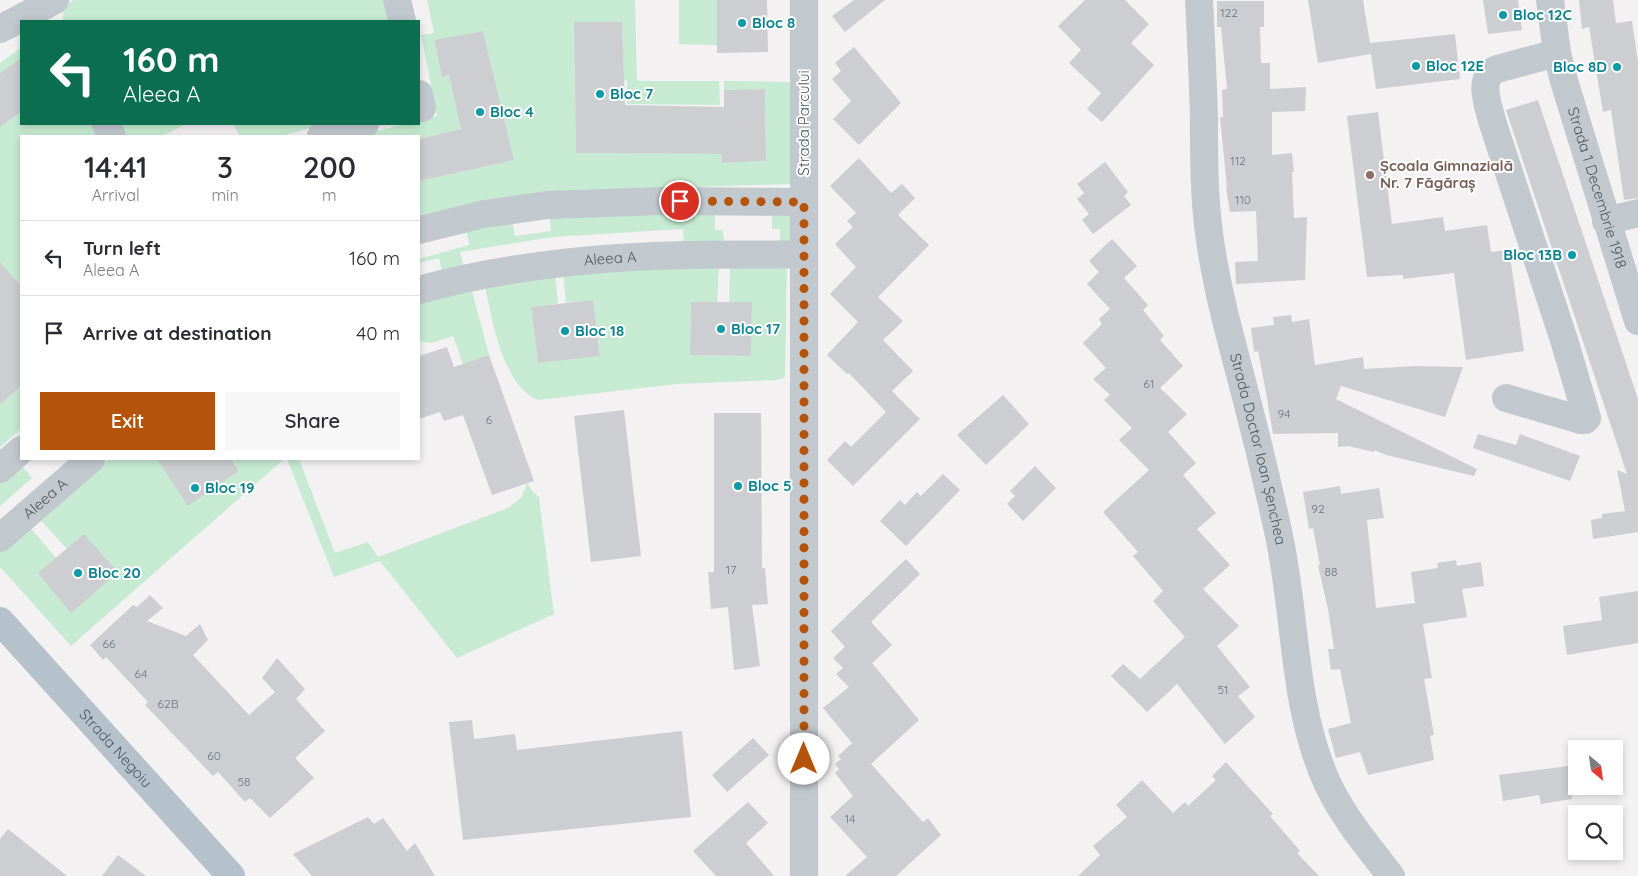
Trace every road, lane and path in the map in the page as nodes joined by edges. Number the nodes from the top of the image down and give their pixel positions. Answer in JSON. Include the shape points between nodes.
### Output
{"nodes":[{"id":1,"x":397,"y":0,"type":"edge"},
{"id":2,"x":804,"y":0,"type":"edge"},
{"id":3,"x":1199,"y":0,"type":"edge"},
{"id":4,"x":1550,"y":0,"type":"edge"},
{"id":5,"x":50,"y":9,"type":"edge"},
{"id":6,"x":22,"y":20,"type":"edge"},
{"id":7,"x":402,"y":20,"type":"edge"},
{"id":8,"x":20,"y":21,"type":"edge"},
{"id":9,"x":0,"y":29,"type":"edge"},
{"id":10,"x":1557,"y":53,"type":"junction"},
{"id":11,"x":361,"y":125,"type":"edge"},
{"id":12,"x":325,"y":135,"type":"edge"},
{"id":13,"x":804,"y":202,"type":"junction"},
{"id":14,"x":1638,"y":213,"type":"edge"},
{"id":15,"x":1606,"y":221,"type":"junction"},
{"id":16,"x":420,"y":230,"type":"edge"},
{"id":17,"x":803,"y":254,"type":"junction"},
{"id":18,"x":420,"y":290,"type":"edge"},
{"id":19,"x":1638,"y":321,"type":"edge"},
{"id":20,"x":1506,"y":398,"type":"dead end"},
{"id":21,"x":20,"y":451,"type":"edge"},
{"id":22,"x":90,"y":460,"type":"edge"},
{"id":23,"x":0,"y":469,"type":"edge"},
{"id":24,"x":0,"y":538,"type":"edge"},
{"id":25,"x":0,"y":621,"type":"edge"},
{"id":26,"x":232,"y":876,"type":"edge"},
{"id":27,"x":804,"y":876,"type":"edge"},
{"id":28,"x":1391,"y":876,"type":"edge"}],
"edges":[{"from":1,"to":7,"type":"street"},
{"from":2,"to":13,"type":"street","name":"Strada Parcului"},
{"from":3,"to":28,"type":"street","name":"Strada Doctor Ioan Șenchea","via":[[1209,233],[1225,314],[1279,534],[1308,719],[1323,774],[1334,795]]},
{"from":4,"to":10,"type":"street","name":"Strada 1 Decembrie 1918"},
{"from":5,"to":6,"type":"street"},
{"from":8,"to":9,"type":"street"},
{"from":10,"to":15,"type":"street","name":"Strada 1 Decembrie 1918"},
{"from":10,"to":20,"type":"street","via":[[1490,72],[1486,78],[1486,93],[1493,124],[1587,418],[1581,420]]},
{"from":11,"to":12,"type":"street"},
{"from":13,"to":16,"type":"street","via":[[662,201],[539,206],[484,214]]},
{"from":13,"to":17,"type":"street","name":"Strada Parcului"},
{"from":14,"to":15,"type":"street"},
{"from":15,"to":19,"type":"street","name":"Strada 1 Decembrie 1918"},
{"from":17,"to":18,"type":"street","name":"Aleea A","via":[[614,259],[510,270]]},
{"from":17,"to":27,"type":"street","name":"Strada Parcului"},
{"from":21,"to":23,"type":"street"},
{"from":22,"to":24,"type":"street","name":"Aleea A"},
{"from":25,"to":26,"type":"main road","name":"Strada Negoiu"}]}
